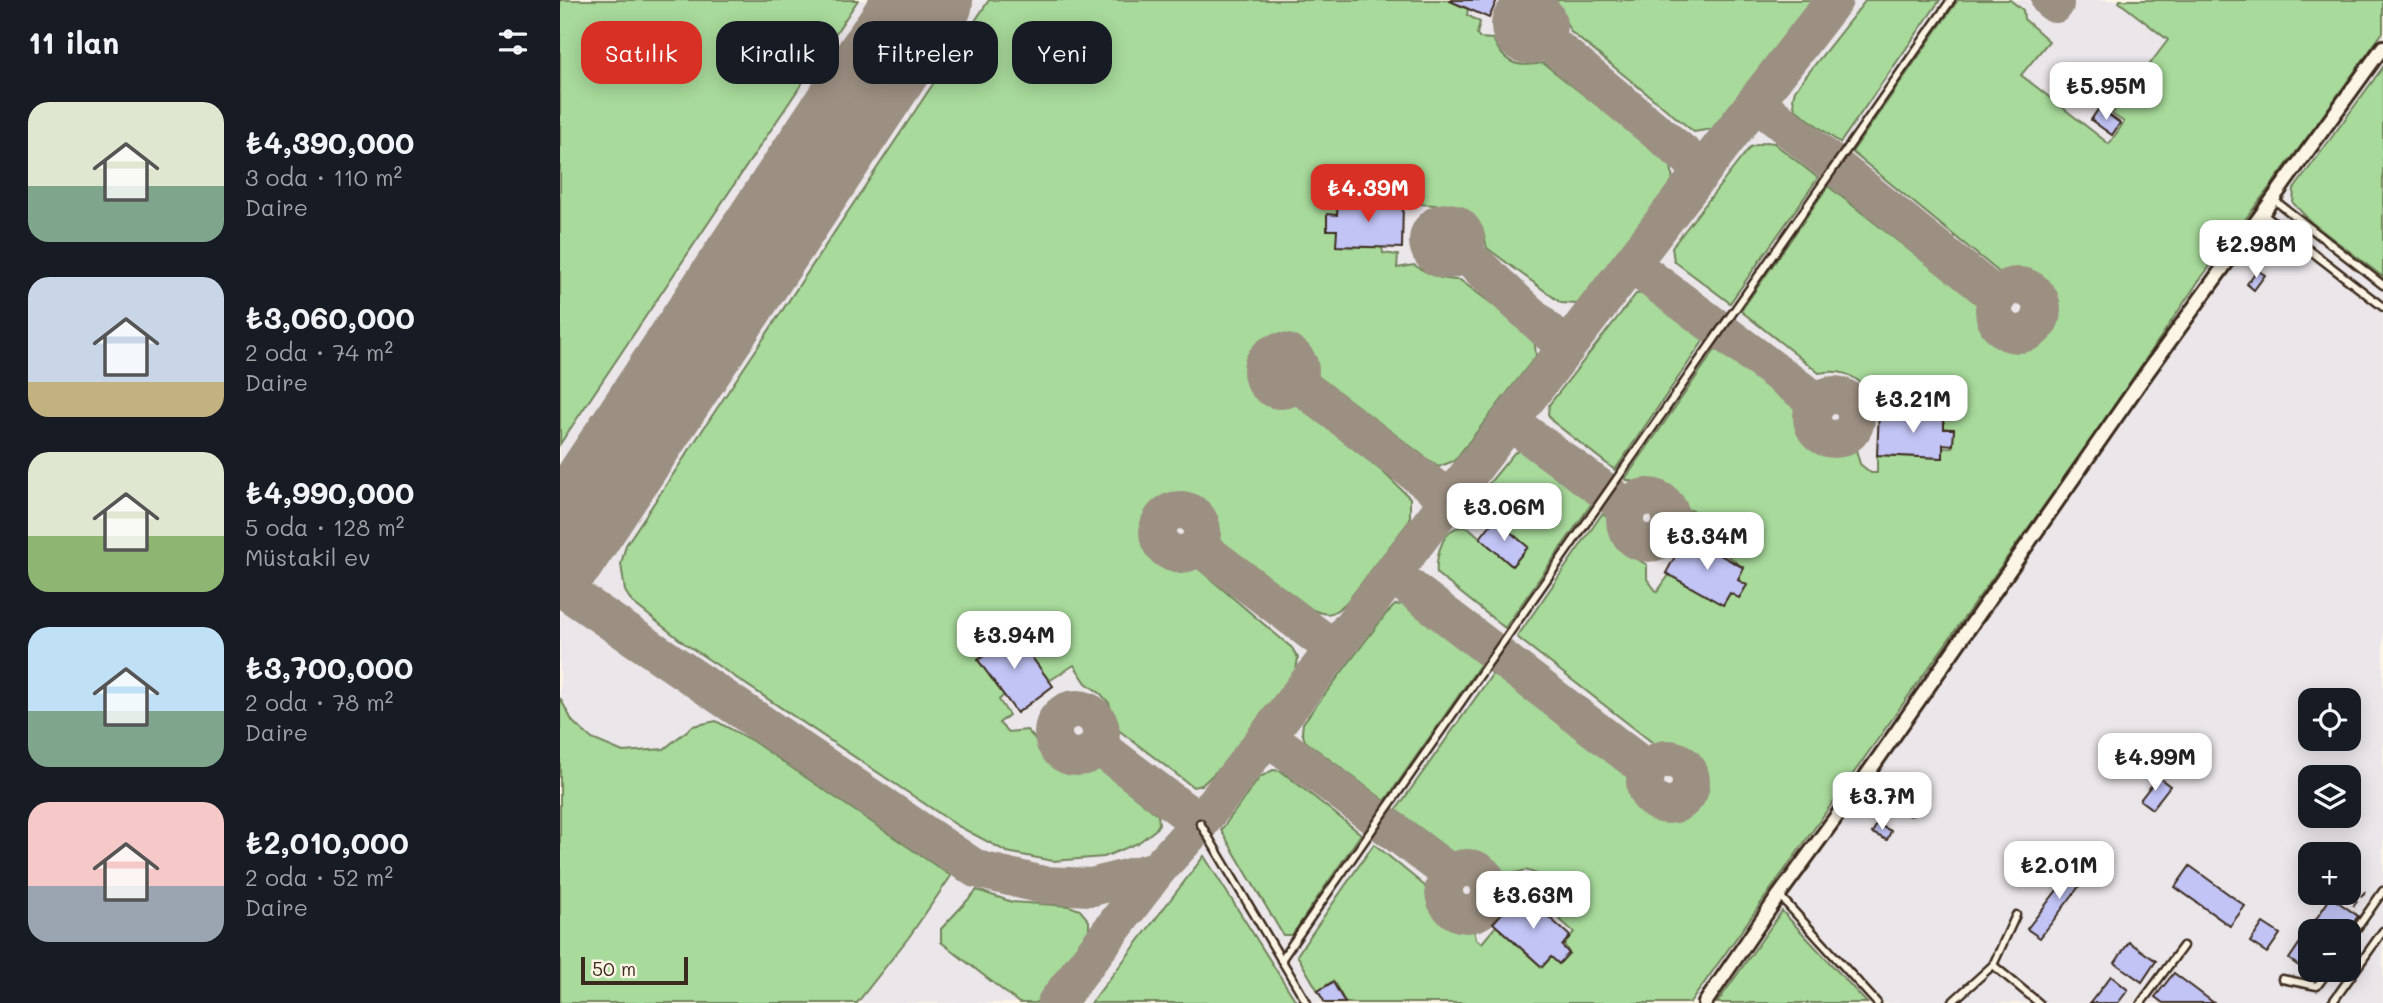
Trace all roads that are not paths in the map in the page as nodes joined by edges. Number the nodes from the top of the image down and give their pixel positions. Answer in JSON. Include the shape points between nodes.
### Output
{"nodes":[{"id":1,"x":1951,"y":0,"type":"edge"},
{"id":2,"x":2383,"y":47,"type":"edge"},
{"id":3,"x":2273,"y":199,"type":"junction"},
{"id":4,"x":2263,"y":214,"type":"junction"},
{"id":5,"x":2383,"y":285,"type":"edge"},
{"id":6,"x":2383,"y":307,"type":"edge"},
{"id":7,"x":1866,"y":776,"type":"junction"},
{"id":8,"x":1910,"y":811,"type":"dead end"},
{"id":9,"x":1200,"y":823,"type":"dead end"},
{"id":10,"x":2383,"y":891,"type":"edge"},
{"id":11,"x":1779,"y":895,"type":"junction"},
{"id":12,"x":2016,"y":915,"type":"dead end"},
{"id":13,"x":2361,"y":922,"type":"edge"},
{"id":14,"x":2383,"y":931,"type":"edge"},
{"id":15,"x":2183,"y":946,"type":"dead end"},
{"id":16,"x":1281,"y":960,"type":"junction"},
{"id":17,"x":1993,"y":965,"type":"junction"},
{"id":18,"x":2283,"y":979,"type":"dead end"},
{"id":19,"x":2320,"y":982,"type":"edge"},
{"id":20,"x":1307,"y":1003,"type":"edge"},
{"id":21,"x":1705,"y":1003,"type":"edge"},
{"id":22,"x":1877,"y":1003,"type":"edge"},
{"id":23,"x":1951,"y":1003,"type":"edge"},
{"id":24,"x":2039,"y":1003,"type":"edge"},
{"id":25,"x":2141,"y":1003,"type":"edge"},
{"id":26,"x":2332,"y":1003,"type":"edge"}],
"edges":[{"from":1,"to":16,"type":"lane"},
{"from":2,"to":3,"type":"street"},
{"from":3,"to":4,"type":"street"},
{"from":3,"to":5,"type":"lane"},
{"from":4,"to":6,"type":"lane"},
{"from":4,"to":7,"type":"street"},
{"from":7,"to":8,"type":"lane"},
{"from":7,"to":11,"type":"street"},
{"from":9,"to":16,"type":"lane"},
{"from":10,"to":13,"type":"lane"},
{"from":11,"to":21,"type":"street"},
{"from":11,"to":22,"type":"lane"},
{"from":12,"to":17,"type":"lane"},
{"from":14,"to":26,"type":"lane"},
{"from":15,"to":25,"type":"lane"},
{"from":16,"to":20,"type":"lane"},
{"from":17,"to":23,"type":"lane"},
{"from":17,"to":24,"type":"lane"},
{"from":18,"to":19,"type":"lane","via":[[2317,986]]}]}
